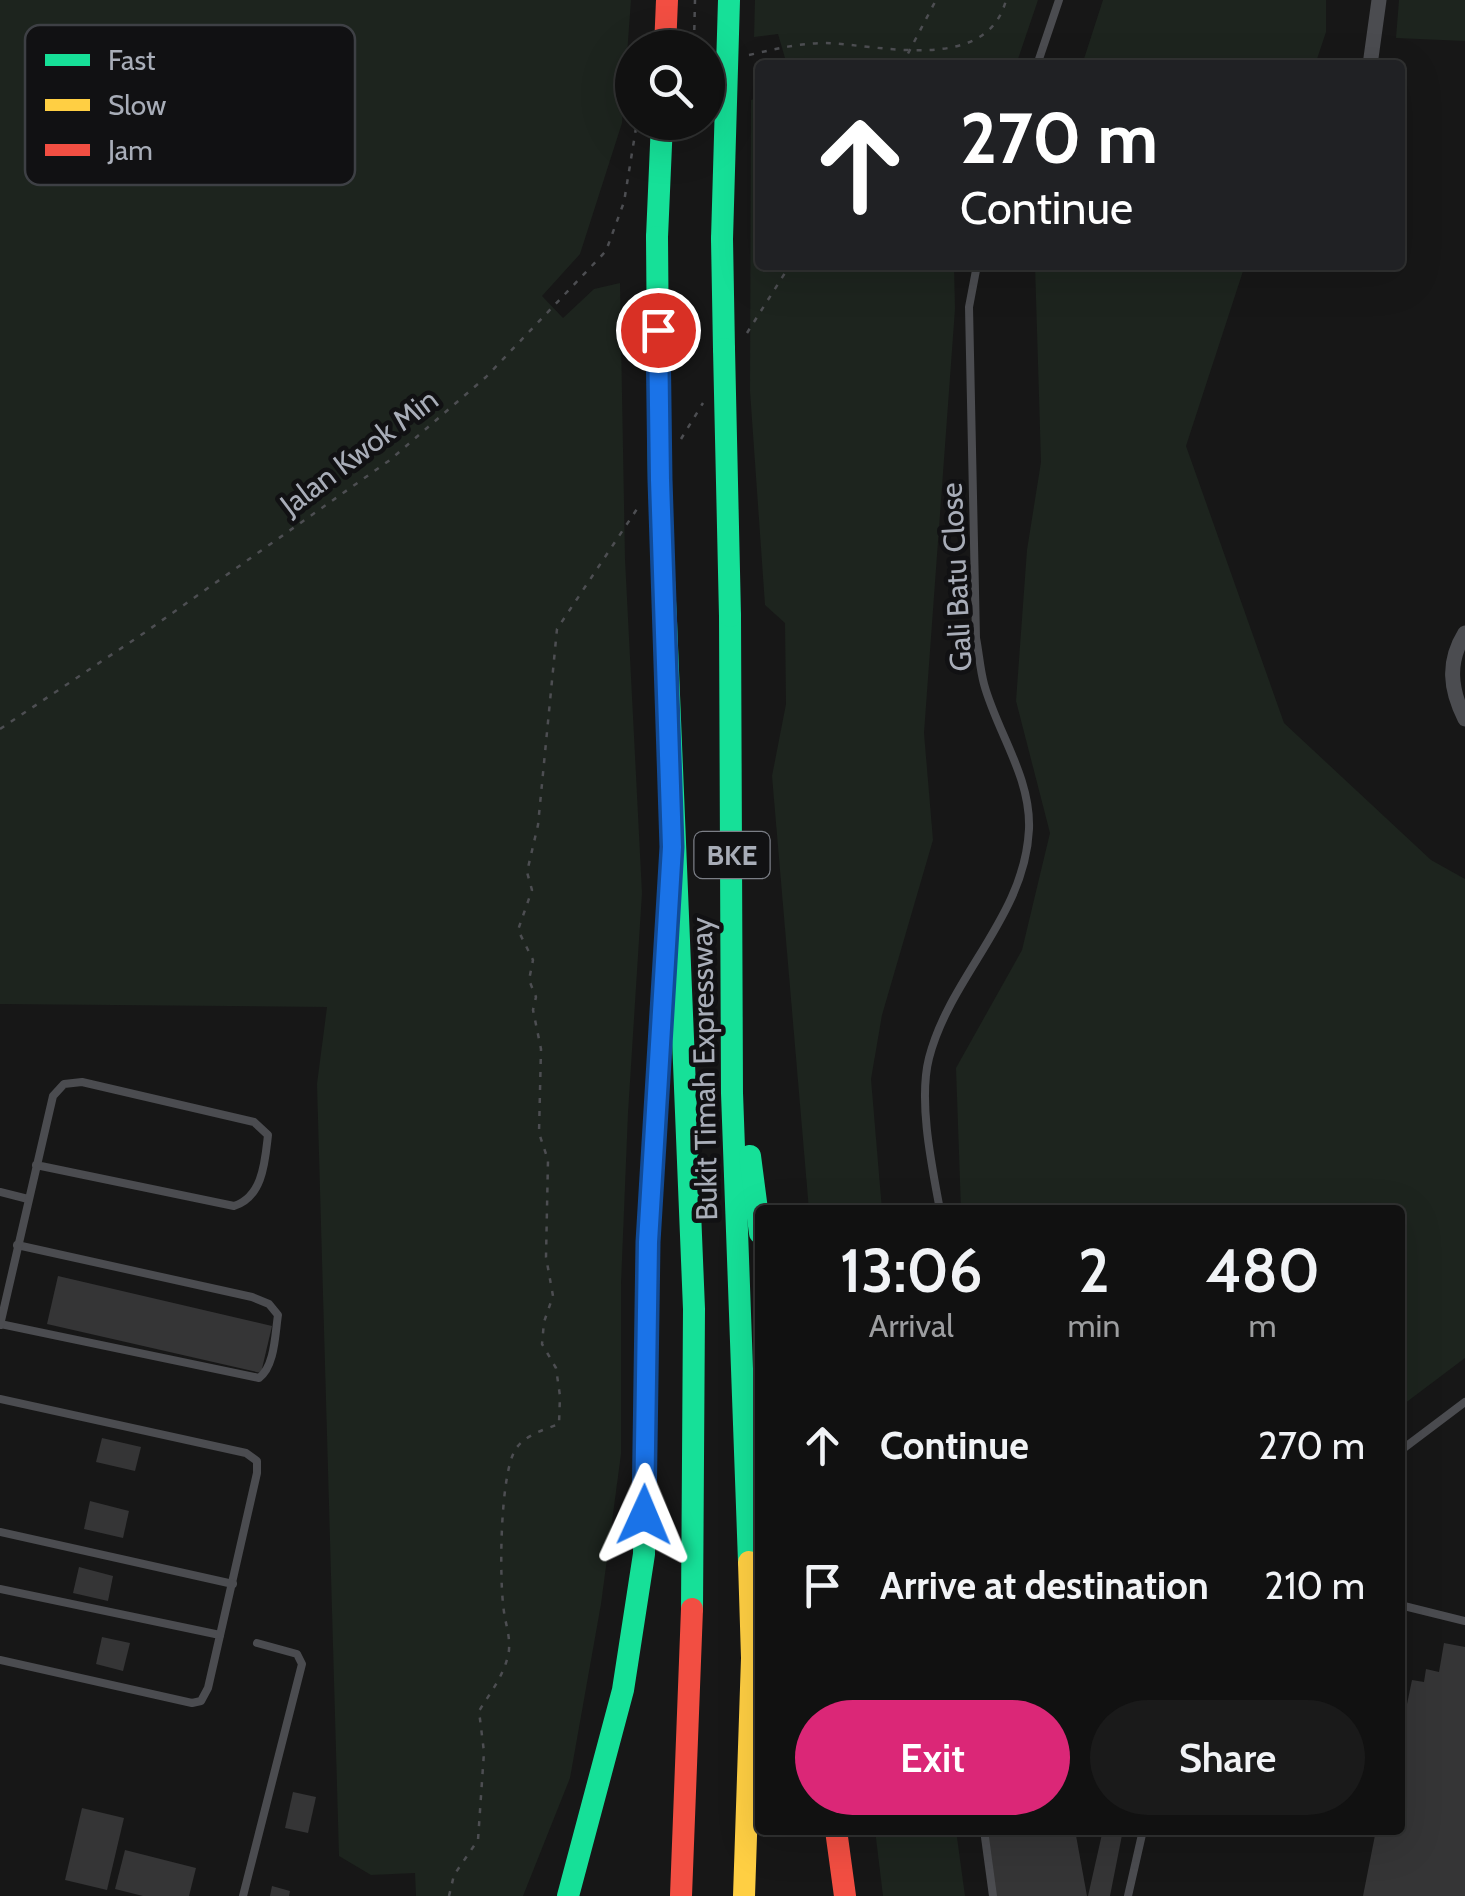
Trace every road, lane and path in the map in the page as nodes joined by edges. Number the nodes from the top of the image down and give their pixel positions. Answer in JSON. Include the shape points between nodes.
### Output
{"nodes":[{"id":1,"x":667,"y":0,"type":"edge"},
{"id":2,"x":694,"y":0,"type":"edge"},
{"id":3,"x":728,"y":0,"type":"edge"},
{"id":4,"x":936,"y":0,"type":"edge"},
{"id":5,"x":1006,"y":0,"type":"edge"},
{"id":6,"x":1059,"y":0,"type":"edge"},
{"id":7,"x":1379,"y":0,"type":"edge"},
{"id":8,"x":666,"y":30,"type":"edge"},
{"id":9,"x":694,"y":30,"type":"edge"},
{"id":10,"x":908,"y":50,"type":"junction"},
{"id":11,"x":746,"y":55,"type":"dead end"},
{"id":12,"x":904,"y":60,"type":"edge"},
{"id":13,"x":1039,"y":60,"type":"edge"},
{"id":14,"x":1371,"y":60,"type":"edge"},
{"id":15,"x":634,"y":140,"type":"edge"},
{"id":16,"x":662,"y":140,"type":"edge"},
{"id":17,"x":787,"y":270,"type":"edge"},
{"id":18,"x":976,"y":270,"type":"edge"},
{"id":19,"x":740,"y":345,"type":"dead end"},
{"id":20,"x":710,"y":393,"type":"dead end"},
{"id":21,"x":680,"y":441,"type":"dead end"},
{"id":22,"x":640,"y":505,"type":"dead end"},
{"id":23,"x":1465,"y":633,"type":"edge"},
{"id":24,"x":1465,"y":719,"type":"edge"},
{"id":25,"x":0,"y":729,"type":"edge"},
{"id":26,"x":672,"y":847,"type":"junction"},
{"id":27,"x":732,"y":1094,"type":"junction"},
{"id":28,"x":36,"y":1165,"type":"junction"},
{"id":29,"x":0,"y":1192,"type":"edge"},
{"id":30,"x":28,"y":1199,"type":"junction"},
{"id":31,"x":756,"y":1205,"type":"edge"},
{"id":32,"x":939,"y":1205,"type":"edge"},
{"id":33,"x":17,"y":1245,"type":"junction"},
{"id":34,"x":0,"y":1325,"type":"edge"},
{"id":35,"x":0,"y":1400,"type":"edge"},
{"id":36,"x":1465,"y":1402,"type":"edge"},
{"id":37,"x":1405,"y":1448,"type":"edge"},
{"id":38,"x":0,"y":1532,"type":"edge"},
{"id":39,"x":233,"y":1584,"type":"junction"},
{"id":40,"x":0,"y":1589,"type":"edge"},
{"id":41,"x":1405,"y":1607,"type":"edge"},
{"id":42,"x":1465,"y":1621,"type":"edge"},
{"id":43,"x":220,"y":1635,"type":"junction"},
{"id":44,"x":257,"y":1642,"type":"dead end"},
{"id":45,"x":0,"y":1660,"type":"edge"},
{"id":46,"x":586,"y":1821,"type":"junction"},
{"id":47,"x":837,"y":1835,"type":"edge"},
{"id":48,"x":985,"y":1835,"type":"edge"},
{"id":49,"x":1141,"y":1835,"type":"edge"},
{"id":50,"x":243,"y":1896,"type":"edge"},
{"id":51,"x":449,"y":1896,"type":"edge"},
{"id":52,"x":555,"y":1896,"type":"edge"},
{"id":53,"x":568,"y":1896,"type":"edge"},
{"id":54,"x":682,"y":1896,"type":"edge"},
{"id":55,"x":744,"y":1896,"type":"edge"},
{"id":56,"x":846,"y":1896,"type":"edge"},
{"id":57,"x":993,"y":1896,"type":"edge"},
{"id":58,"x":1128,"y":1896,"type":"edge"}],
"edges":[{"from":1,"to":8,"type":"highway"},
{"from":2,"to":9,"type":"path"},
{"from":3,"to":27,"type":"highway","name":"Bukit Timah Expressway","number":"BKE","bridge":true,"via":[[722,239]]},
{"from":4,"to":10,"type":"path"},
{"from":5,"to":10,"type":"path","via":[[979,38],[939,50]]},
{"from":6,"to":13,"type":"lane"},
{"from":7,"to":14,"type":"street"},
{"from":10,"to":11,"type":"path","via":[[797,44]]},
{"from":10,"to":12,"type":"path"},
{"from":15,"to":25,"type":"path","name":"Jalan Kwok Min","via":[[624,202],[606,251],[486,377],[390,460]]},
{"from":16,"to":26,"type":"highway","name":"Bukit Timah Expressway","number":"BKE","bridge":true,"via":[[658,326]]},
{"from":17,"to":19,"type":"path"},
{"from":18,"to":32,"type":"lane","name":"Gali Batu Close","via":[[969,307],[976,638],[984,683],[1025,789],[1028,828],[1020,880],[928,1060]]},
{"from":20,"to":21,"type":"path"},
{"from":22,"to":51,"type":"path","via":[[558,629],[527,872],[532,890],[518,930],[533,960],[541,1049],[546,1257],[553,1296],[542,1344],[556,1368],[559,1424],[532,1434],[514,1451],[500,1552],[508,1654],[478,1712],[484,1752],[478,1840]]},
{"from":23,"to":24,"type":"street","via":[[1450,667]]},
{"from":26,"to":46,"type":"highway","via":[[648,1242],[644,1554],[623,1690]]},
{"from":26,"to":54,"type":"highway","name":"Bukit Timah Expressway","number":"BKE","via":[[694,1308],[692,1658]]},
{"from":27,"to":31,"type":"highway","via":[[746,1124]]},
{"from":27,"to":55,"type":"highway","name":"Bukit Timah Expressway","number":"BKE","via":[[752,1658]]},
{"from":28,"to":28,"type":"lane","via":[[53,1096],[64,1084],[82,1082],[254,1122],[268,1135],[256,1191],[234,1206]]},
{"from":28,"to":30,"type":"lane"},
{"from":29,"to":30,"type":"lane"},
{"from":30,"to":33,"type":"lane"},
{"from":33,"to":34,"type":"lane"},
{"from":33,"to":34,"type":"lane","via":[[269,1304],[278,1315],[271,1355],[259,1378]]},
{"from":35,"to":39,"type":"lane","via":[[257,1460]]},
{"from":36,"to":37,"type":"lane"},
{"from":38,"to":39,"type":"lane"},
{"from":39,"to":43,"type":"lane"},
{"from":40,"to":43,"type":"lane"},
{"from":41,"to":42,"type":"lane"},
{"from":43,"to":45,"type":"lane","via":[[208,1688],[192,1703]]},
{"from":44,"to":50,"type":"lane","via":[[290,1651],[302,1664]]},
{"from":46,"to":52,"type":"highway"},
{"from":46,"to":53,"type":"highway"},
{"from":47,"to":56,"type":"highway"},
{"from":48,"to":57,"type":"lane"},
{"from":49,"to":58,"type":"lane"}]}
